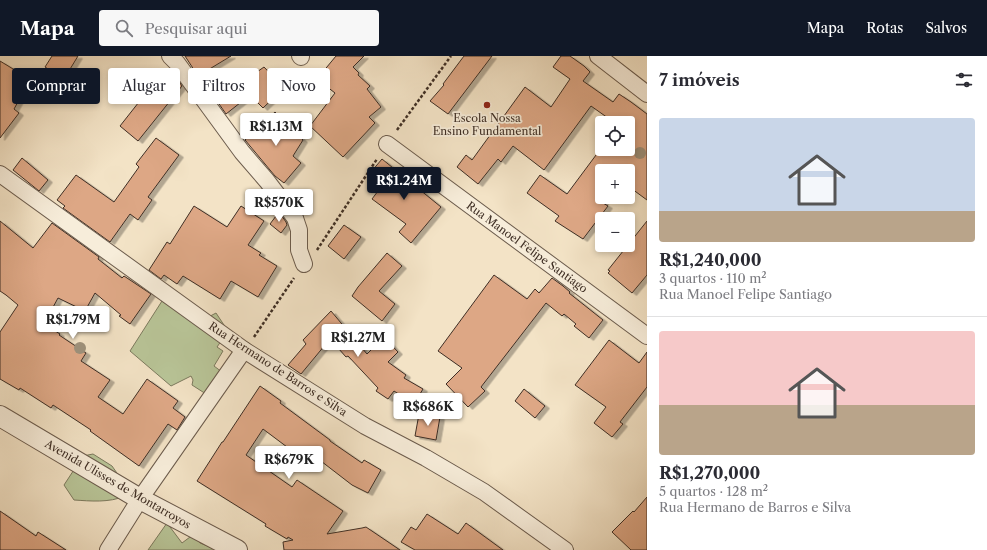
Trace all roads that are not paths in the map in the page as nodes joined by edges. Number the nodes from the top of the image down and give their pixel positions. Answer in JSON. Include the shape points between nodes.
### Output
{"nodes":[{"id":1,"x":170,"y":56,"type":"edge"},
{"id":2,"x":598,"y":56,"type":"edge"},
{"id":3,"x":647,"y":94,"type":"edge"},
{"id":4,"x":387,"y":144,"type":"road end"},
{"id":5,"x":0,"y":174,"type":"edge"},
{"id":6,"x":304,"y":264,"type":"road end"},
{"id":7,"x":647,"y":336,"type":"edge"},
{"id":8,"x":244,"y":350,"type":"junction"},
{"id":9,"x":0,"y":416,"type":"edge"},
{"id":10,"x":140,"y":500,"type":"junction"},
{"id":11,"x":108,"y":550,"type":"edge"},
{"id":12,"x":237,"y":550,"type":"edge"},
{"id":13,"x":565,"y":550,"type":"edge"}],
"edges":[{"from":1,"to":6,"type":"street","via":[[294,218],[299,230],[299,250]]},
{"from":2,"to":3,"type":"street"},
{"from":4,"to":7,"type":"street","name":"Rua Manoel Felipe Santiago"},
{"from":5,"to":8,"type":"street","name":"Rua Hermano de Barros e Silva"},
{"from":8,"to":10,"type":"street"},
{"from":8,"to":13,"type":"street","name":"Rua Hermano de Barros e Silva","via":[[365,426],[484,492]]},
{"from":9,"to":10,"type":"street","name":"Avenida Ulisses de Montarroyos"},
{"from":10,"to":11,"type":"street"},
{"from":10,"to":12,"type":"street","name":"Avenida Ulisses de Montarroyos"}]}
